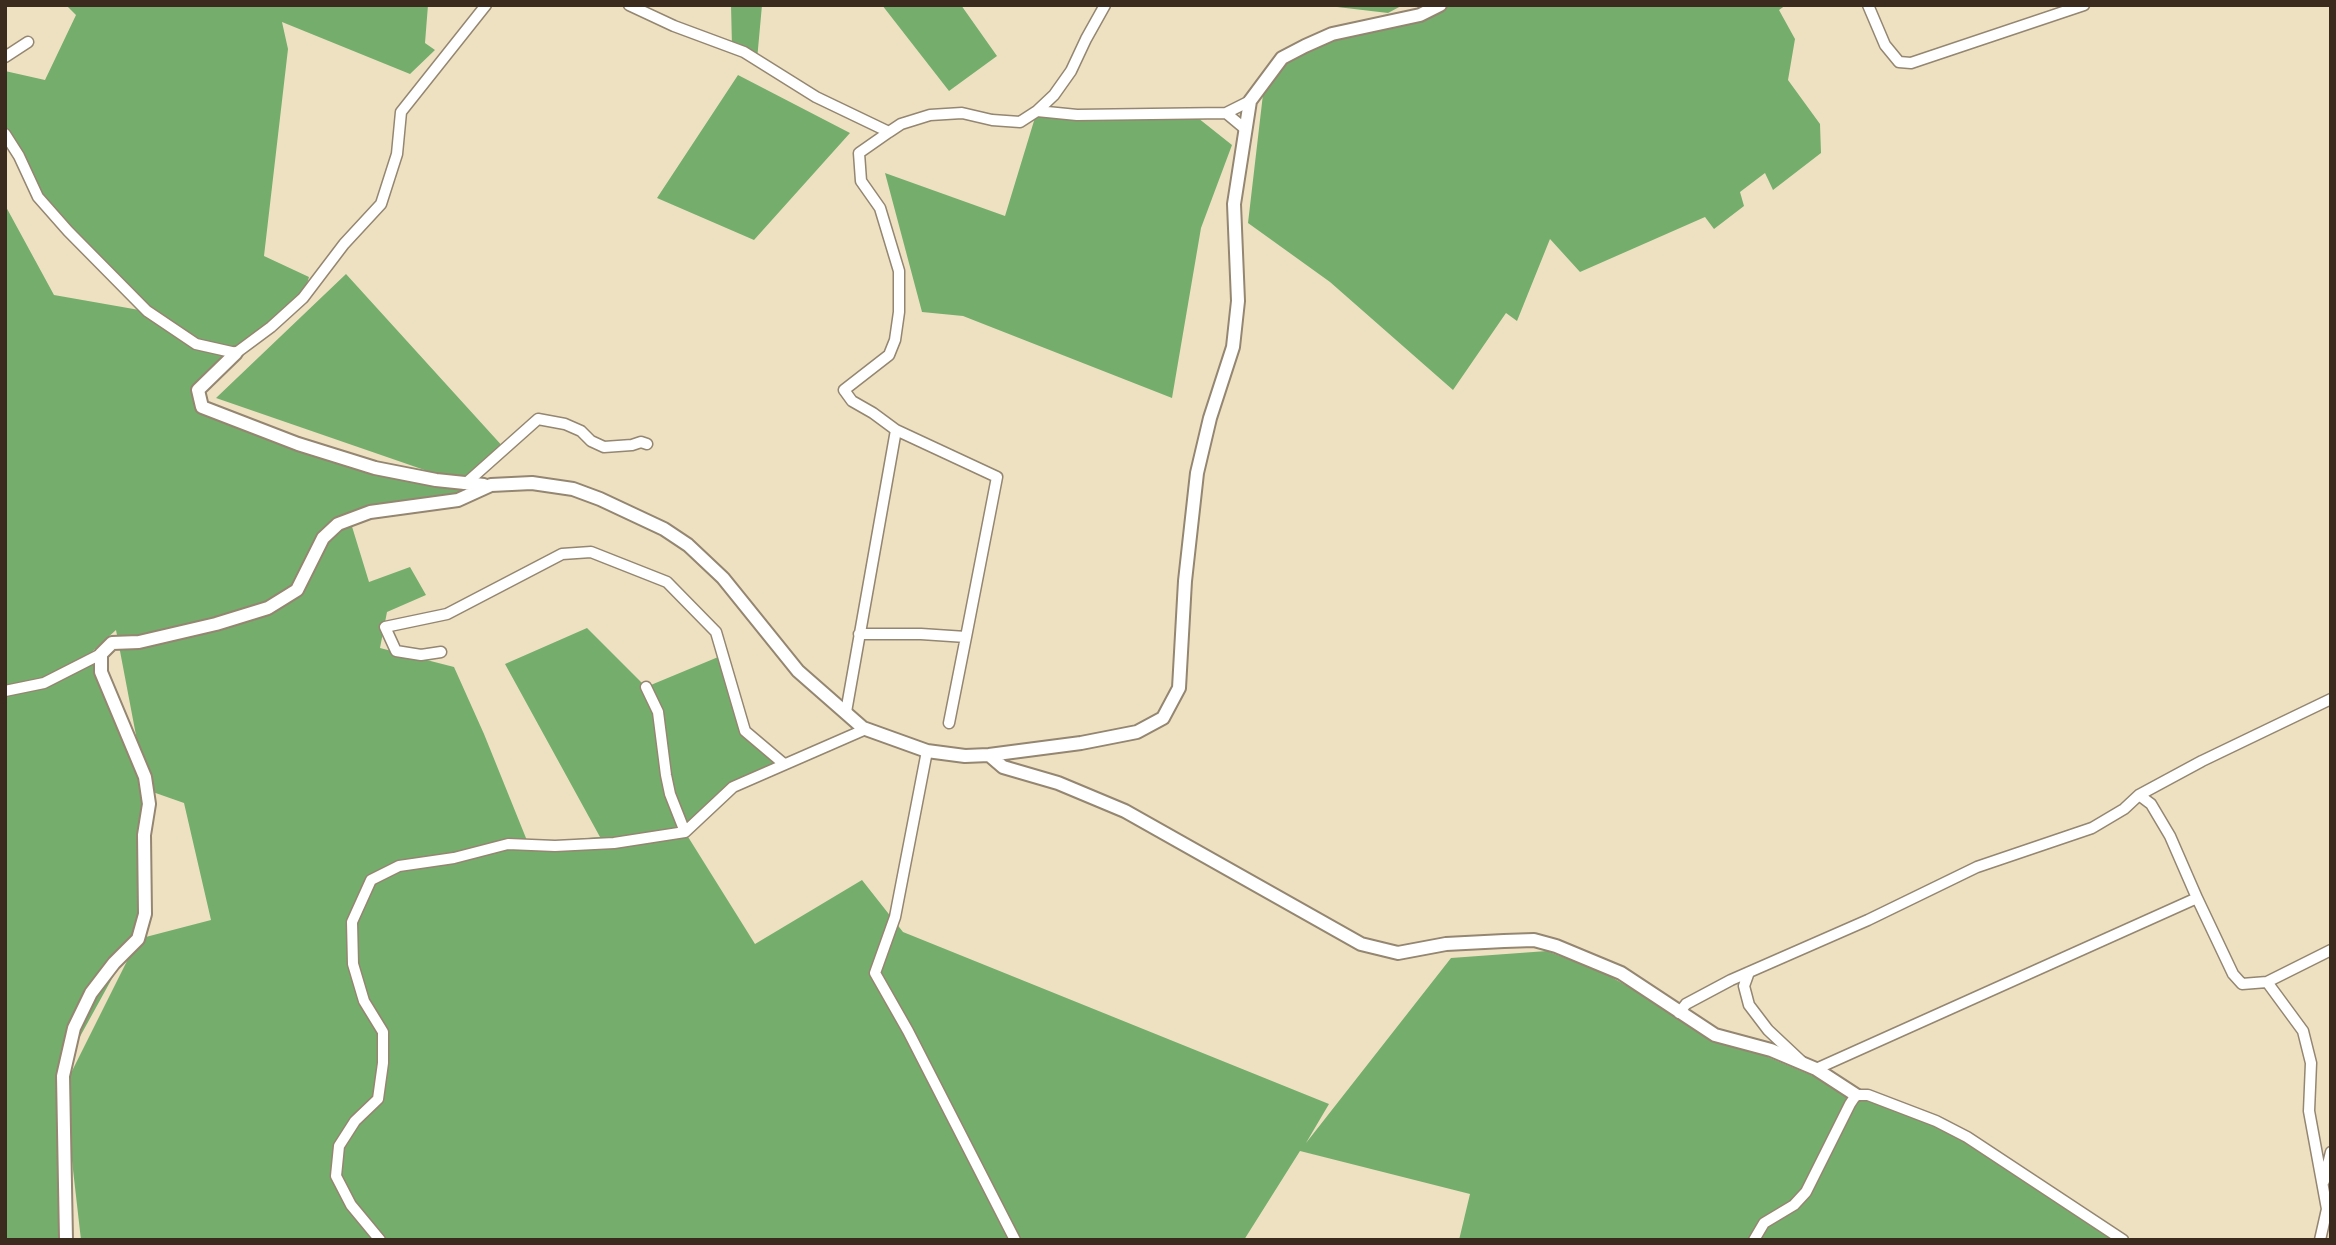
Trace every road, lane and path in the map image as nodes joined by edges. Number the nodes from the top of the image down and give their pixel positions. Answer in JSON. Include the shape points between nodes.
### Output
{"nodes":[{"id":1,"x":486,"y":5,"type":"edge"},
{"id":2,"x":629,"y":5,"type":"edge"},
{"id":3,"x":1105,"y":5,"type":"edge"},
{"id":4,"x":1440,"y":5,"type":"edge"},
{"id":5,"x":1868,"y":5,"type":"edge"},
{"id":6,"x":2084,"y":5,"type":"edge"},
{"id":7,"x":28,"y":42,"type":"dead end"},
{"id":8,"x":5,"y":57,"type":"edge"},
{"id":9,"x":1250,"y":101,"type":"junction"},
{"id":10,"x":1037,"y":111,"type":"junction"},
{"id":11,"x":1226,"y":113,"type":"junction"},
{"id":12,"x":1244,"y":128,"type":"junction"},
{"id":13,"x":889,"y":132,"type":"junction"},
{"id":14,"x":5,"y":134,"type":"edge"},
{"id":15,"x":236,"y":354,"type":"junction"},
{"id":16,"x":896,"y":430,"type":"junction"},
{"id":17,"x":647,"y":444,"type":"dead end"},
{"id":18,"x":465,"y":484,"type":"junction"},
{"id":19,"x":491,"y":485,"type":"junction"},
{"id":20,"x":859,"y":634,"type":"junction"},
{"id":21,"x":966,"y":637,"type":"junction"},
{"id":22,"x":441,"y":652,"type":"dead end"},
{"id":23,"x":101,"y":654,"type":"junction"},
{"id":24,"x":646,"y":687,"type":"dead end"},
{"id":25,"x":5,"y":691,"type":"edge"},
{"id":26,"x":2331,"y":699,"type":"edge"},
{"id":27,"x":846,"y":712,"type":"junction"},
{"id":28,"x":949,"y":723,"type":"dead end"},
{"id":29,"x":866,"y":729,"type":"junction"},
{"id":30,"x":927,"y":751,"type":"junction"},
{"id":31,"x":989,"y":755,"type":"junction"},
{"id":32,"x":784,"y":764,"type":"junction"},
{"id":33,"x":2139,"y":794,"type":"junction"},
{"id":34,"x":684,"y":832,"type":"junction"},
{"id":35,"x":2197,"y":898,"type":"junction"},
{"id":36,"x":2331,"y":950,"type":"edge"},
{"id":37,"x":1749,"y":972,"type":"junction"},
{"id":38,"x":2267,"y":982,"type":"junction"},
{"id":39,"x":1679,"y":1013,"type":"junction"},
{"id":40,"x":1802,"y":1063,"type":"junction"},
{"id":41,"x":1816,"y":1069,"type":"junction"},
{"id":42,"x":1856,"y":1095,"type":"junction"},
{"id":43,"x":2331,"y":1152,"type":"edge"},
{"id":44,"x":2323,"y":1185,"type":"junction"},
{"id":45,"x":66,"y":1240,"type":"edge"},
{"id":46,"x":380,"y":1240,"type":"edge"},
{"id":47,"x":1015,"y":1240,"type":"edge"},
{"id":48,"x":1754,"y":1240,"type":"edge"},
{"id":49,"x":2123,"y":1240,"type":"edge"},
{"id":50,"x":2320,"y":1240,"type":"edge"}],
"edges":[{"from":1,"to":15,"type":"street","via":[[401,112],[397,154],[381,204],[303,298]]},
{"from":2,"to":13,"type":"street","via":[[744,52],[817,97]]},
{"from":3,"to":10,"type":"street","via":[[1071,71]]},
{"from":4,"to":9,"type":"street","via":[[1420,15],[1332,34],[1305,46],[1282,58]]},
{"from":5,"to":6,"type":"street","via":[[1885,45],[1899,62],[1911,63]]},
{"from":7,"to":8,"type":"street"},
{"from":9,"to":11,"type":"street"},
{"from":9,"to":12,"type":"street"},
{"from":10,"to":11,"type":"street","via":[[1077,115]]},
{"from":10,"to":13,"type":"street","via":[[1020,122],[962,113],[930,115]]},
{"from":11,"to":12,"type":"street"},
{"from":12,"to":31,"type":"street","via":[[1234,204],[1238,301],[1233,347],[1197,473],[1179,688],[1163,718],[1137,732]]},
{"from":13,"to":16,"type":"street","via":[[859,153],[861,181],[880,208],[899,271],[895,340],[889,355],[844,390],[852,401]]},
{"from":14,"to":15,"type":"street","via":[[38,197],[147,311],[196,344]]},
{"from":15,"to":18,"type":"street","via":[[198,390],[202,407],[375,468]]},
{"from":16,"to":20,"type":"street"},
{"from":16,"to":21,"type":"street","via":[[996,477]]},
{"from":17,"to":18,"type":"street","via":[[604,447],[581,430],[538,419]]},
{"from":18,"to":19,"type":"street"},
{"from":19,"to":23,"type":"street","via":[[458,499],[370,512],[338,524],[323,538],[297,590],[268,608],[139,642],[112,643]]},
{"from":19,"to":27,"type":"street","via":[[532,483],[573,489],[664,529],[723,578],[798,671]]},
{"from":20,"to":21,"type":"street"},
{"from":20,"to":27,"type":"street"},
{"from":21,"to":28,"type":"street"},
{"from":22,"to":32,"type":"street","via":[[396,651],[385,626],[447,614],[562,554],[591,552],[667,582],[716,632],[745,731]]},
{"from":23,"to":25,"type":"street","via":[[44,683]]},
{"from":23,"to":45,"type":"street","via":[[101,672],[145,777],[149,804],[144,835],[145,914],[138,939],[91,993],[74,1028],[63,1076]]},
{"from":24,"to":34,"type":"street","via":[[658,712],[670,794]]},
{"from":26,"to":33,"type":"street"},
{"from":27,"to":29,"type":"street"},
{"from":29,"to":30,"type":"street"},
{"from":29,"to":32,"type":"street"},
{"from":30,"to":31,"type":"street"},
{"from":30,"to":47,"type":"street","via":[[895,917],[875,973]]},
{"from":31,"to":39,"type":"street","via":[[1003,767],[1058,783],[1125,811],[1361,944],[1398,953],[1446,944],[1534,940],[1621,972]]},
{"from":32,"to":34,"type":"street","via":[[733,787]]},
{"from":33,"to":35,"type":"street","via":[[2164,825]]},
{"from":33,"to":37,"type":"street","via":[[2092,828],[1977,867]]},
{"from":34,"to":46,"type":"street","via":[[614,843],[508,844],[399,866],[371,880],[352,922],[353,964],[364,1001],[383,1032],[383,1063],[378,1099],[355,1121],[339,1146],[337,1176],[351,1205]]},
{"from":35,"to":38,"type":"street","via":[[2233,974],[2242,984]]},
{"from":35,"to":41,"type":"street"},
{"from":36,"to":38,"type":"street"},
{"from":37,"to":39,"type":"street","via":[[1686,1004]]},
{"from":37,"to":40,"type":"street","via":[[1744,986],[1749,1005]]},
{"from":38,"to":44,"type":"street","via":[[2303,1031],[2311,1063],[2309,1111]]},
{"from":39,"to":40,"type":"street","via":[[1715,1035]]},
{"from":40,"to":41,"type":"street"},
{"from":41,"to":42,"type":"street"},
{"from":42,"to":48,"type":"street","via":[[1807,1192],[1764,1223]]},
{"from":42,"to":49,"type":"street","via":[[1868,1095],[1967,1137]]},
{"from":43,"to":44,"type":"street"},
{"from":44,"to":50,"type":"street","via":[[2327,1209]]}]}
